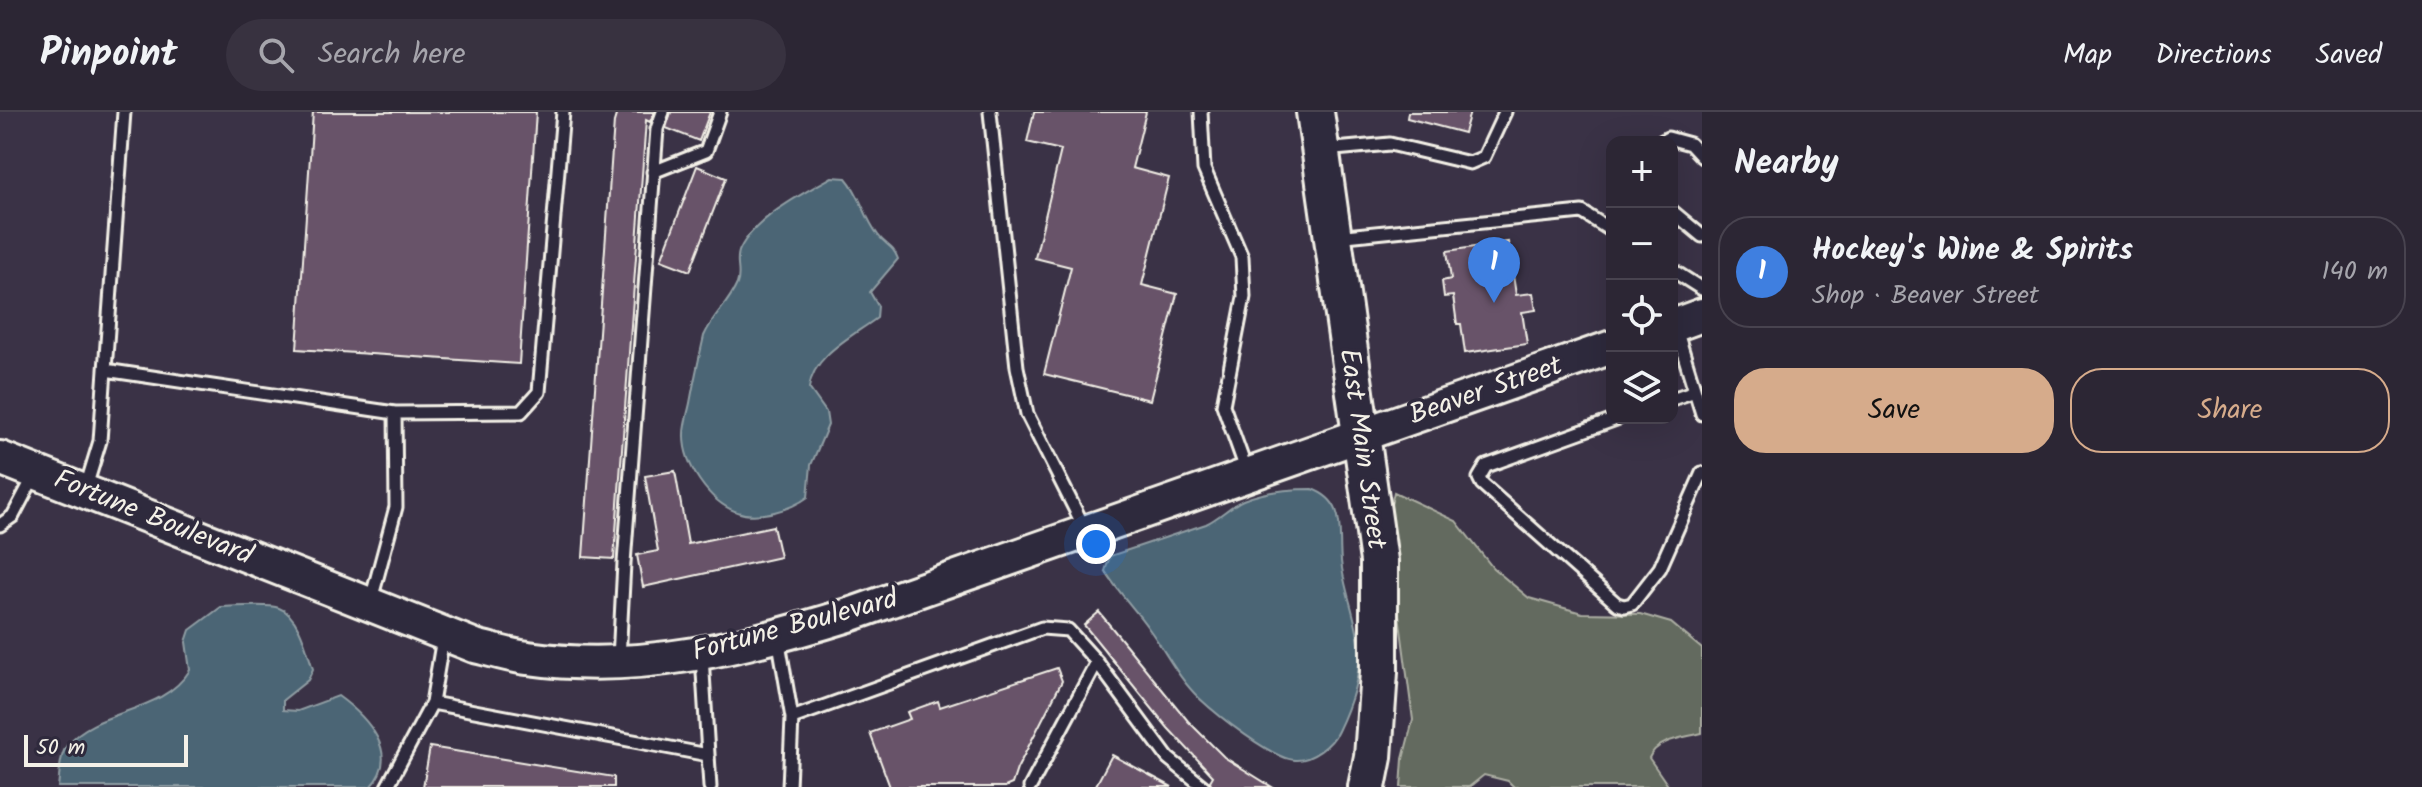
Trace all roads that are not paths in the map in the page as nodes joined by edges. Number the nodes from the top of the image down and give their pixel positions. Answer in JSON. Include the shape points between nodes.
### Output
{"nodes":[{"id":1,"x":124,"y":112,"type":"edge"},
{"id":2,"x":563,"y":112,"type":"edge"},
{"id":3,"x":663,"y":112,"type":"edge"},
{"id":4,"x":720,"y":112,"type":"edge"},
{"id":5,"x":990,"y":112,"type":"edge"},
{"id":6,"x":1201,"y":112,"type":"edge"},
{"id":7,"x":1315,"y":112,"type":"edge"},
{"id":8,"x":1505,"y":112,"type":"edge"},
{"id":9,"x":1678,"y":141,"type":"edge"},
{"id":10,"x":1320,"y":151,"type":"junction"},
{"id":11,"x":1702,"y":157,"type":"edge"},
{"id":12,"x":653,"y":172,"type":"junction"},
{"id":13,"x":1678,"y":216,"type":"edge"},
{"id":14,"x":1606,"y":227,"type":"edge"},
{"id":15,"x":1702,"y":236,"type":"edge"},
{"id":16,"x":1332,"y":237,"type":"junction"},
{"id":17,"x":1678,"y":274,"type":"edge"},
{"id":18,"x":1702,"y":289,"type":"edge"},
{"id":19,"x":1683,"y":322,"type":"edge"},
{"id":20,"x":1606,"y":349,"type":"edge"},
{"id":21,"x":105,"y":370,"type":"junction"},
{"id":22,"x":1695,"y":391,"type":"junction"},
{"id":23,"x":1678,"y":397,"type":"edge"},
{"id":24,"x":395,"y":413,"type":"junction"},
{"id":25,"x":1702,"y":414,"type":"edge"},
{"id":26,"x":1606,"y":423,"type":"edge"},
{"id":27,"x":1360,"y":436,"type":"junction"},
{"id":28,"x":0,"y":458,"type":"edge"},
{"id":29,"x":36,"y":472,"type":"junction"},
{"id":30,"x":1702,"y":473,"type":"edge"},
{"id":31,"x":1249,"y":476,"type":"junction"},
{"id":32,"x":85,"y":491,"type":"junction"},
{"id":33,"x":0,"y":525,"type":"edge"},
{"id":34,"x":1088,"y":533,"type":"junction"},
{"id":35,"x":370,"y":605,"type":"junction"},
{"id":36,"x":444,"y":633,"type":"junction"},
{"id":37,"x":778,"y":636,"type":"junction"},
{"id":38,"x":702,"y":654,"type":"junction"},
{"id":39,"x":1097,"y":662,"type":"junction"},
{"id":40,"x":619,"y":664,"type":"junction"},
{"id":41,"x":432,"y":703,"type":"junction"},
{"id":42,"x":792,"y":718,"type":"junction"},
{"id":43,"x":708,"y":755,"type":"junction"},
{"id":44,"x":387,"y":787,"type":"edge"},
{"id":45,"x":710,"y":787,"type":"edge"},
{"id":46,"x":789,"y":787,"type":"edge"},
{"id":47,"x":1030,"y":787,"type":"edge"},
{"id":48,"x":1204,"y":787,"type":"edge"},
{"id":49,"x":1367,"y":787,"type":"edge"}],
"edges":[{"from":1,"to":21,"type":"lane"},
{"from":2,"to":24,"type":"lane","via":[[539,392],[521,412]]},
{"from":3,"to":12,"type":"lane"},
{"from":4,"to":12,"type":"lane","via":[[706,151]]},
{"from":5,"to":34,"type":"lane","via":[[1017,367],[1027,414]]},
{"from":6,"to":31,"type":"lane","via":[[1204,169],[1242,257],[1244,297],[1223,405]]},
{"from":7,"to":10,"type":"main road","name":"East Main Street"},
{"from":8,"to":10,"type":"lane","via":[[1484,157],[1470,163],[1390,144]]},
{"from":9,"to":11,"type":"lane","via":[[1690,144]]},
{"from":10,"to":16,"type":"main road","name":"East Main Street"},
{"from":12,"to":40,"type":"lane"},
{"from":13,"to":15,"type":"lane"},
{"from":14,"to":16,"type":"lane","via":[[1582,212]]},
{"from":16,"to":27,"type":"main road","name":"East Main Street"},
{"from":17,"to":18,"type":"lane"},
{"from":19,"to":22,"type":"lane"},
{"from":20,"to":27,"type":"main road","name":"Beaver Street"},
{"from":21,"to":24,"type":"lane"},
{"from":21,"to":32,"type":"lane","via":[[100,441]]},
{"from":22,"to":23,"type":"lane"},
{"from":22,"to":25,"type":"lane"},
{"from":24,"to":35,"type":"lane","via":[[396,507]]},
{"from":26,"to":30,"type":"lane","via":[[1486,466],[1479,478],[1617,604],[1632,604],[1660,568]]},
{"from":27,"to":31,"type":"main road","name":"Fortune Boulevard"},
{"from":27,"to":49,"type":"main road","name":"East Main Street","via":[[1379,561],[1379,672]]},
{"from":28,"to":29,"type":"main road","name":"Fortune Boulevard"},
{"from":29,"to":32,"type":"main road","name":"Fortune Boulevard"},
{"from":29,"to":33,"type":"lane","via":[[13,516]]},
{"from":31,"to":34,"type":"main road","name":"Fortune Boulevard"},
{"from":32,"to":35,"type":"main road","name":"Fortune Boulevard"},
{"from":34,"to":37,"type":"main road","name":"Fortune Boulevard"},
{"from":35,"to":36,"type":"main road","name":"Fortune Boulevard"},
{"from":36,"to":40,"type":"main road","name":"Fortune Boulevard","via":[[526,658]]},
{"from":36,"to":41,"type":"lane"},
{"from":37,"to":38,"type":"main road","name":"Fortune Boulevard"},
{"from":37,"to":42,"type":"lane"},
{"from":38,"to":40,"type":"main road","name":"Fortune Boulevard"},
{"from":38,"to":43,"type":"lane"},
{"from":39,"to":42,"type":"lane","via":[[1068,630],[1042,628]]},
{"from":39,"to":47,"type":"lane"},
{"from":39,"to":48,"type":"lane","via":[[1168,758]]},
{"from":41,"to":43,"type":"lane"},
{"from":41,"to":44,"type":"lane"},
{"from":42,"to":46,"type":"lane"},
{"from":43,"to":45,"type":"lane"}]}
